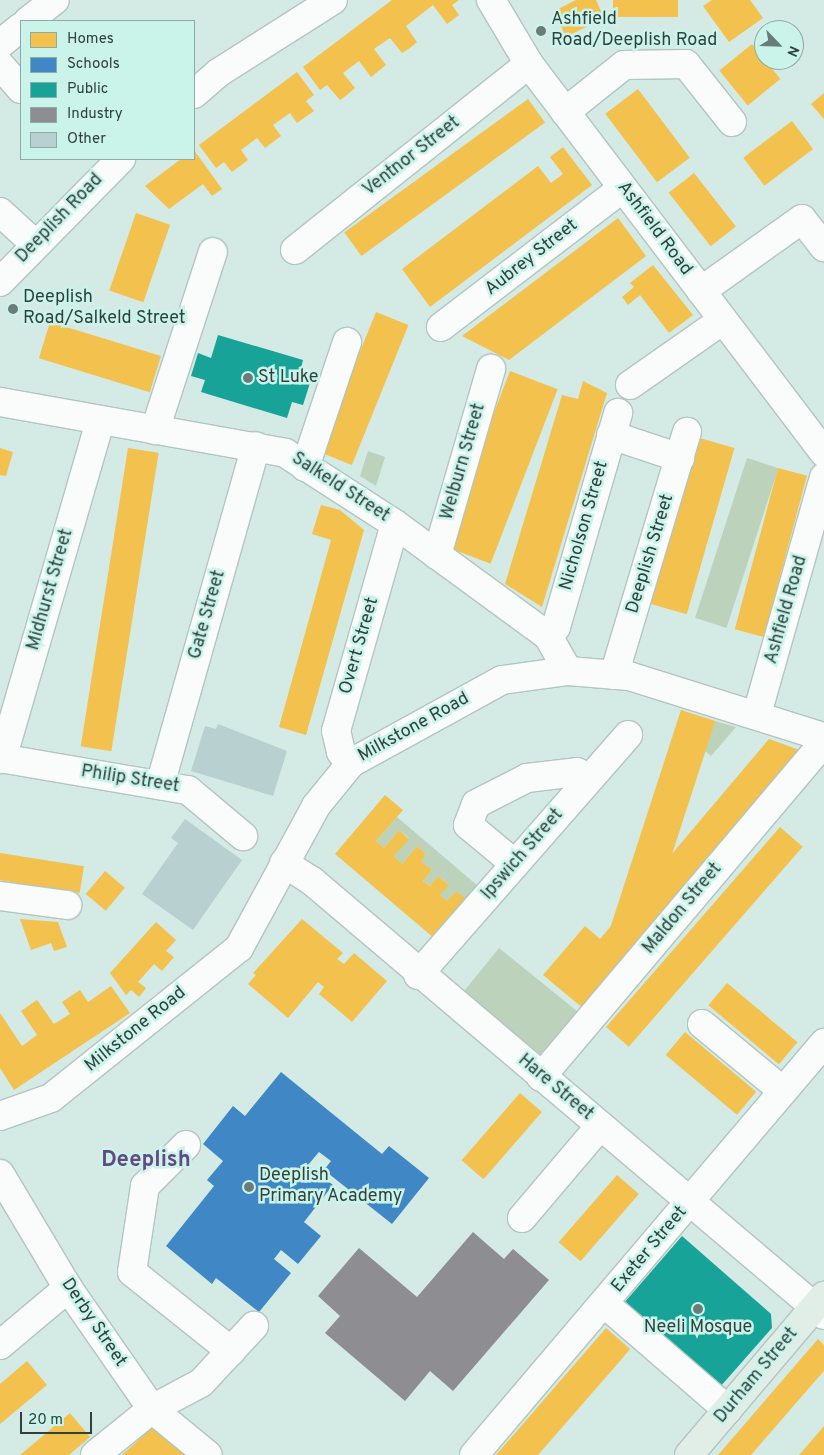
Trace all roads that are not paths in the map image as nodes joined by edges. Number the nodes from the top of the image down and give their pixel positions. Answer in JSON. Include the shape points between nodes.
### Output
{"nodes":[{"id":1,"x":55,"y":0,"type":"edge"},
{"id":2,"x":333,"y":0,"type":"edge"},
{"id":3,"x":492,"y":0,"type":"edge"},
{"id":4,"x":29,"y":20,"type":"edge"},
{"id":5,"x":20,"y":28,"type":"edge"},
{"id":6,"x":0,"y":44,"type":"edge"},
{"id":7,"x":529,"y":64,"type":"junction"},
{"id":8,"x":0,"y":65,"type":"edge"},
{"id":9,"x":20,"y":88,"type":"edge"},
{"id":10,"x":195,"y":93,"type":"edge"},
{"id":11,"x":565,"y":112,"type":"junction"},
{"id":12,"x":732,"y":122,"type":"dead end"},
{"id":13,"x":118,"y":160,"type":"edge"},
{"id":14,"x":92,"y":168,"type":"edge"},
{"id":15,"x":623,"y":188,"type":"junction"},
{"id":16,"x":0,"y":212,"type":"edge"},
{"id":17,"x":34,"y":243,"type":"junction"},
{"id":18,"x":824,"y":247,"type":"edge"},
{"id":19,"x":294,"y":250,"type":"dead end"},
{"id":20,"x":213,"y":252,"type":"dead end"},
{"id":21,"x":0,"y":282,"type":"edge"},
{"id":22,"x":700,"y":291,"type":"junction"},
{"id":23,"x":722,"y":320,"type":"junction"},
{"id":24,"x":442,"y":327,"type":"dead end"},
{"id":25,"x":347,"y":342,"type":"dead end"},
{"id":26,"x":491,"y":369,"type":"dead end"},
{"id":27,"x":630,"y":385,"type":"dead end"},
{"id":28,"x":0,"y":402,"type":"edge"},
{"id":29,"x":100,"y":422,"type":"junction"},
{"id":30,"x":156,"y":430,"type":"junction"},
{"id":31,"x":687,"y":432,"type":"dead end"},
{"id":32,"x":256,"y":446,"type":"junction"},
{"id":33,"x":824,"y":453,"type":"edge"},
{"id":34,"x":680,"y":458,"type":"junction"},
{"id":35,"x":305,"y":467,"type":"junction"},
{"id":36,"x":824,"y":477,"type":"edge"},
{"id":37,"x":395,"y":524,"type":"junction"},
{"id":38,"x":437,"y":555,"type":"junction"},
{"id":39,"x":548,"y":636,"type":"junction"},
{"id":40,"x":568,"y":670,"type":"junction"},
{"id":41,"x":614,"y":675,"type":"junction"},
{"id":42,"x":757,"y":714,"type":"junction"},
{"id":43,"x":628,"y":735,"type":"dead end"},
{"id":44,"x":824,"y":737,"type":"edge"},
{"id":45,"x":824,"y":742,"type":"edge"},
{"id":46,"x":1,"y":758,"type":"edge"},
{"id":47,"x":351,"y":763,"type":"junction"},
{"id":48,"x":587,"y":781,"type":"junction"},
{"id":49,"x":160,"y":785,"type":"junction"},
{"id":50,"x":243,"y":836,"type":"dead end"},
{"id":51,"x":284,"y":863,"type":"junction"},
{"id":52,"x":515,"y":864,"type":"junction"},
{"id":53,"x":0,"y":896,"type":"edge"},
{"id":54,"x":67,"y":905,"type":"dead end"},
{"id":55,"x":418,"y":975,"type":"junction"},
{"id":56,"x":702,"y":1024,"type":"dead end"},
{"id":57,"x":824,"y":1043,"type":"edge"},
{"id":58,"x":542,"y":1077,"type":"junction"},
{"id":59,"x":783,"y":1091,"type":"junction"},
{"id":60,"x":0,"y":1116,"type":"edge"},
{"id":61,"x":600,"y":1126,"type":"junction"},
{"id":62,"x":186,"y":1145,"type":"dead end"},
{"id":63,"x":0,"y":1174,"type":"edge"},
{"id":64,"x":691,"y":1201,"type":"junction"},
{"id":65,"x":522,"y":1218,"type":"dead end"},
{"id":66,"x":68,"y":1288,"type":"junction"},
{"id":67,"x":605,"y":1304,"type":"junction"},
{"id":68,"x":821,"y":1306,"type":"edge"},
{"id":69,"x":254,"y":1326,"type":"dead end"},
{"id":70,"x":0,"y":1345,"type":"edge"},
{"id":71,"x":231,"y":1351,"type":"junction"},
{"id":72,"x":152,"y":1409,"type":"junction"},
{"id":73,"x":728,"y":1410,"type":"junction"},
{"id":74,"x":94,"y":1455,"type":"edge"},
{"id":75,"x":208,"y":1455,"type":"edge"},
{"id":76,"x":474,"y":1455,"type":"edge"},
{"id":77,"x":689,"y":1455,"type":"edge"}],
"edges":[{"from":1,"to":4,"type":"street"},
{"from":2,"to":10,"type":"street","via":[[218,73]]},
{"from":3,"to":7,"type":"street","name":"Ashfield Road"},
{"from":5,"to":6,"type":"street"},
{"from":7,"to":11,"type":"street","name":"Ashfield Road"},
{"from":7,"to":19,"type":"street","name":"Ventnor Street"},
{"from":8,"to":9,"type":"street"},
{"from":11,"to":12,"type":"street","via":[[624,65],[686,64]]},
{"from":11,"to":15,"type":"street","name":"Ashfield Road"},
{"from":13,"to":14,"type":"street","name":"Deeplish Road"},
{"from":14,"to":17,"type":"street","name":"Deeplish Road"},
{"from":15,"to":22,"type":"street","name":"Ashfield Road"},
{"from":15,"to":24,"type":"street","name":"Aubrey Street"},
{"from":16,"to":17,"type":"street"},
{"from":17,"to":21,"type":"street","name":"Deeplish Road"},
{"from":18,"to":22,"type":"street","via":[[802,219]]},
{"from":20,"to":30,"type":"street"},
{"from":22,"to":23,"type":"street","name":"Ashfield Road"},
{"from":23,"to":27,"type":"street"},
{"from":23,"to":33,"type":"street","name":"Ashfield Road"},
{"from":25,"to":35,"type":"street"},
{"from":26,"to":38,"type":"street","name":"Welburn Street"},
{"from":28,"to":29,"type":"street","name":"Salkeld Street"},
{"from":29,"to":30,"type":"street","name":"Salkeld Street"},
{"from":29,"to":46,"type":"street","name":"Midhurst Street"},
{"from":30,"to":32,"type":"street","name":"Salkeld Street"},
{"from":31,"to":34,"type":"street","name":"Deeplish Street"},
{"from":32,"to":35,"type":"street","name":"Salkeld Street","via":[[285,452]]},
{"from":32,"to":49,"type":"street","name":"Gate Street"},
{"from":34,"to":39,"type":"street","name":"Nicholson Street","via":[[615,424],[556,627]]},
{"from":34,"to":41,"type":"street","name":"Deeplish Street"},
{"from":35,"to":37,"type":"street","name":"Salkeld Street"},
{"from":36,"to":42,"type":"street","name":"Ashfield Road"},
{"from":37,"to":38,"type":"street","name":"Salkeld Street"},
{"from":37,"to":47,"type":"street","name":"Overt Street","via":[[336,731],[340,752]]},
{"from":38,"to":39,"type":"street","name":"Salkeld Street"},
{"from":39,"to":40,"type":"street","name":"Salkeld Street"},
{"from":40,"to":41,"type":"street","name":"Milkstone Road"},
{"from":40,"to":47,"type":"street","name":"Milkstone Road","via":[[502,680]]},
{"from":41,"to":42,"type":"street","name":"Milkstone Road"},
{"from":42,"to":44,"type":"street","name":"Milkstone Road"},
{"from":43,"to":48,"type":"street","name":"Ipswich Street"},
{"from":45,"to":58,"type":"street","name":"Maldon Street"},
{"from":46,"to":49,"type":"street","name":"Philip Street"},
{"from":47,"to":51,"type":"street","name":"Milkstone Road","via":[[316,806]]},
{"from":48,"to":52,"type":"street","name":"Ipswich Street"},
{"from":48,"to":52,"type":"street","via":[[577,772],[527,778],[476,804],[468,825]]},
{"from":49,"to":50,"type":"street","name":"Philip Street","via":[[188,790]]},
{"from":51,"to":55,"type":"street","name":"Hare Street","via":[[312,881]]},
{"from":51,"to":60,"type":"street","name":"Milkstone Road","via":[[239,948],[51,1098]]},
{"from":52,"to":55,"type":"street","name":"Ipswich Street"},
{"from":53,"to":54,"type":"street"},
{"from":55,"to":58,"type":"street","name":"Hare Street"},
{"from":56,"to":59,"type":"street"},
{"from":57,"to":59,"type":"street","name":"Exeter Street"},
{"from":58,"to":61,"type":"street","name":"Hare Street"},
{"from":59,"to":64,"type":"street","name":"Exeter Street"},
{"from":61,"to":64,"type":"street","name":"Hare Street"},
{"from":61,"to":65,"type":"street"},
{"from":62,"to":71,"type":"street","via":[[146,1186],[132,1272]]},
{"from":63,"to":66,"type":"street","name":"Derby Street"},
{"from":64,"to":67,"type":"street","name":"Exeter Street"},
{"from":64,"to":68,"type":"street","name":"Hare Street"},
{"from":66,"to":70,"type":"street"},
{"from":66,"to":72,"type":"street","name":"Derby Street"},
{"from":67,"to":73,"type":"street"},
{"from":67,"to":76,"type":"street","name":"Exeter Street"},
{"from":68,"to":73,"type":"main road","name":"Durham Street"},
{"from":69,"to":71,"type":"street"},
{"from":71,"to":72,"type":"street","via":[[201,1383]]},
{"from":72,"to":74,"type":"street"},
{"from":72,"to":75,"type":"street","name":"Derby Street"},
{"from":73,"to":77,"type":"main road","name":"Durham Street"}]}
